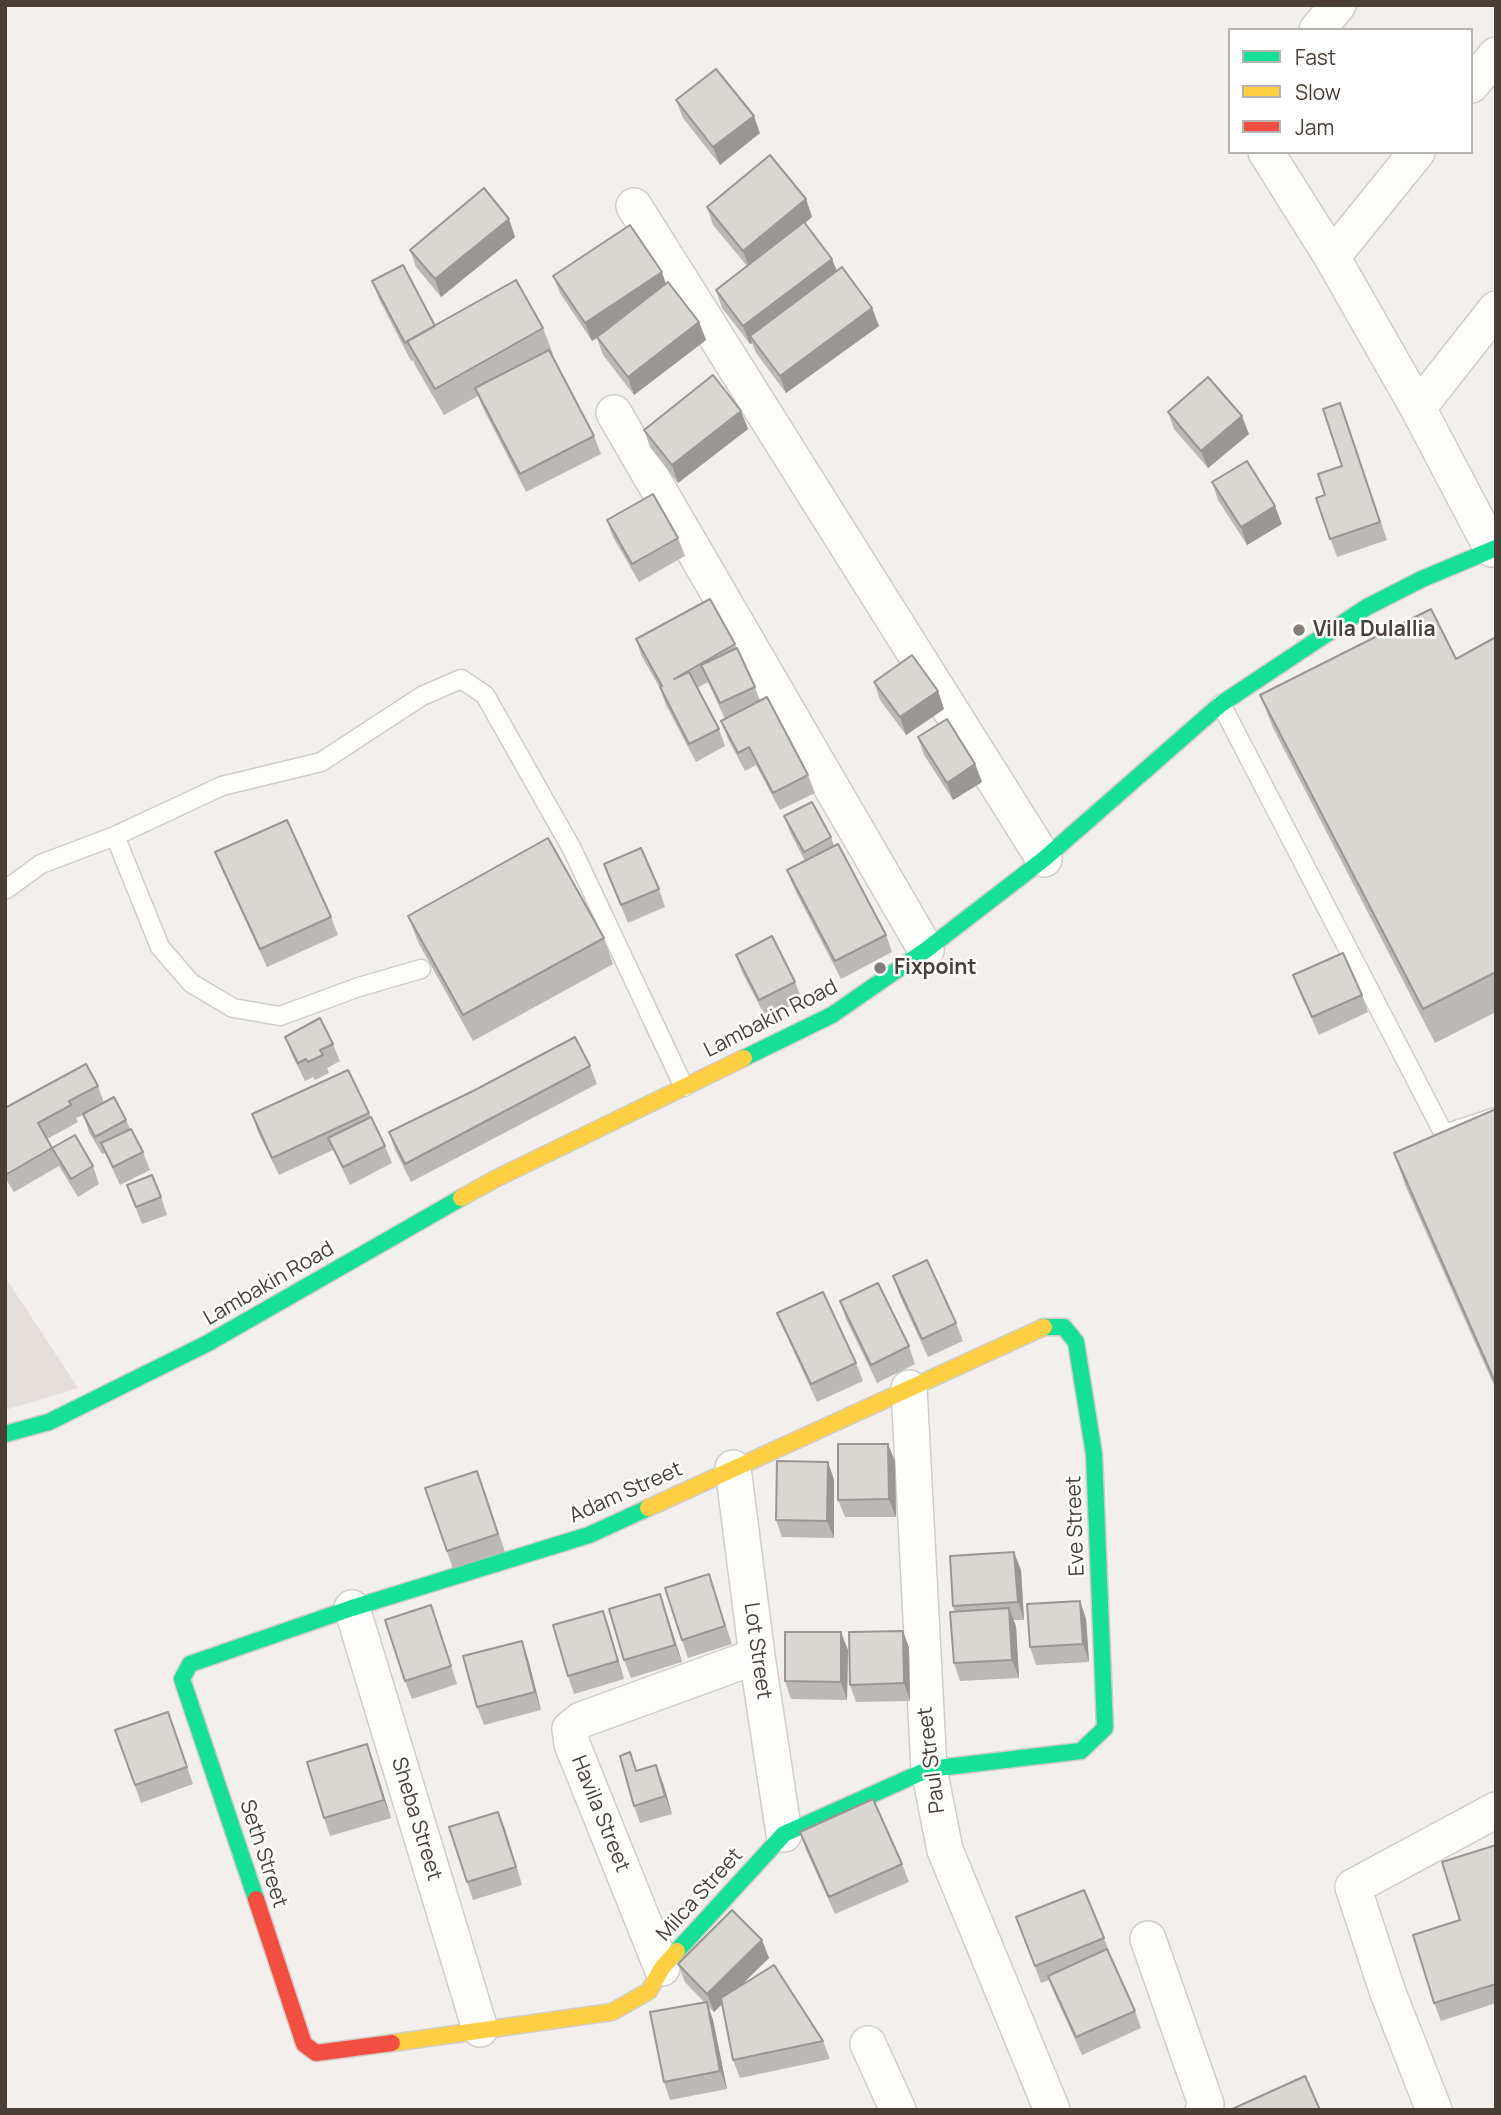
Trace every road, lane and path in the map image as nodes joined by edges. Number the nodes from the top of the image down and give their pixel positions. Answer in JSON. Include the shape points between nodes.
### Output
{"nodes":[{"id":1,"x":1338,"y":5,"type":"edge"},
{"id":2,"x":1319,"y":28,"type":"edge"},
{"id":3,"x":1496,"y":55,"type":"edge"},
{"id":4,"x":1473,"y":83,"type":"edge"},
{"id":5,"x":1267,"y":154,"type":"edge"},
{"id":6,"x":1415,"y":154,"type":"edge"},
{"id":7,"x":634,"y":206,"type":"dead end"},
{"id":8,"x":1332,"y":257,"type":"junction"},
{"id":9,"x":1496,"y":309,"type":"edge"},
{"id":10,"x":1418,"y":408,"type":"junction"},
{"id":11,"x":614,"y":413,"type":"dead end"},
{"id":12,"x":1494,"y":548,"type":"edge"},
{"id":13,"x":1221,"y":704,"type":"junction"},
{"id":14,"x":115,"y":836,"type":"junction"},
{"id":15,"x":1044,"y":859,"type":"junction"},
{"id":16,"x":5,"y":890,"type":"edge"},
{"id":17,"x":926,"y":950,"type":"junction"},
{"id":18,"x":421,"y":969,"type":"edge"},
{"id":19,"x":684,"y":1087,"type":"junction"},
{"id":20,"x":1496,"y":1117,"type":"edge"},
{"id":21,"x":1064,"y":1327,"type":"joint"},
{"id":22,"x":909,"y":1388,"type":"junction"},
{"id":23,"x":5,"y":1434,"type":"edge"},
{"id":24,"x":733,"y":1468,"type":"junction"},
{"id":25,"x":352,"y":1608,"type":"junction"},
{"id":26,"x":757,"y":1656,"type":"junction"},
{"id":27,"x":190,"y":1664,"type":"joint"},
{"id":28,"x":1105,"y":1728,"type":"joint"},
{"id":29,"x":929,"y":1769,"type":"junction"},
{"id":30,"x":1496,"y":1810,"type":"edge"},
{"id":31,"x":784,"y":1833,"type":"junction"},
{"id":32,"x":1148,"y":1939,"type":"dead end"},
{"id":33,"x":662,"y":1968,"type":"junction"},
{"id":34,"x":480,"y":2029,"type":"junction"},
{"id":35,"x":868,"y":2044,"type":"dead end"},
{"id":36,"x":316,"y":2053,"type":"joint"},
{"id":37,"x":898,"y":2110,"type":"edge"},
{"id":38,"x":1052,"y":2110,"type":"edge"},
{"id":39,"x":1203,"y":2110,"type":"edge"},
{"id":40,"x":1434,"y":2110,"type":"edge"}],
"edges":[{"from":1,"to":2,"type":"street"},
{"from":3,"to":4,"type":"street"},
{"from":5,"to":8,"type":"street"},
{"from":6,"to":8,"type":"street"},
{"from":7,"to":15,"type":"street"},
{"from":8,"to":10,"type":"street"},
{"from":9,"to":10,"type":"street"},
{"from":10,"to":12,"type":"street"},
{"from":11,"to":17,"type":"street"},
{"from":12,"to":13,"type":"street","name":"Lambakin Road","via":[[1367,607]]},
{"from":13,"to":15,"type":"street","name":"Lambakin Road"},
{"from":13,"to":20,"type":"lane","via":[[1444,1134]]},
{"from":14,"to":16,"type":"lane","via":[[41,864]]},
{"from":14,"to":18,"type":"lane","via":[[160,947],[191,983],[233,1008],[280,1017]]},
{"from":14,"to":19,"type":"lane","via":[[222,786],[321,762],[422,696],[461,679],[485,695],[572,849]]},
{"from":15,"to":17,"type":"street","name":"Lambakin Road"},
{"from":17,"to":19,"type":"street","name":"Lambakin Road","via":[[832,1015]]},
{"from":19,"to":23,"type":"street","name":"Lambakin Road","via":[[495,1179],[208,1343],[49,1422]]},
{"from":21,"to":22,"type":"street","name":"Adam Street","via":[[1044,1327]]},
{"from":21,"to":28,"type":"street","name":"Eve Street","via":[[1076,1342],[1094,1454]]},
{"from":22,"to":24,"type":"street","name":"Adam Street"},
{"from":22,"to":29,"type":"street","name":"Paul Street"},
{"from":24,"to":25,"type":"street","name":"Adam Street","via":[[589,1535]]},
{"from":24,"to":26,"type":"street","name":"Lot Street"},
{"from":25,"to":27,"type":"street","name":"Adam Street"},
{"from":25,"to":34,"type":"street","name":"Sheba Street"},
{"from":26,"to":31,"type":"street","name":"Lot Street"},
{"from":26,"to":33,"type":"street","name":"Havila Street","via":[[582,1720],[570,1729],[572,1744]]},
{"from":27,"to":36,"type":"street","name":"Seth Street","via":[[182,1679],[304,2044]]},
{"from":28,"to":29,"type":"street","name":"Milca Street","via":[[1081,1751]]},
{"from":29,"to":31,"type":"street","name":"Milca Street"},
{"from":29,"to":38,"type":"street","name":"Paul Street","via":[[945,1850]]},
{"from":30,"to":40,"type":"street","via":[[1353,1887]]},
{"from":31,"to":33,"type":"street","name":"Milca Street"},
{"from":32,"to":39,"type":"street","via":[[1206,2104]]},
{"from":33,"to":34,"type":"street","name":"Milca Street","via":[[649,1991],[612,2012]]},
{"from":34,"to":36,"type":"street","name":"Milca Street"},
{"from":35,"to":37,"type":"street"}]}
